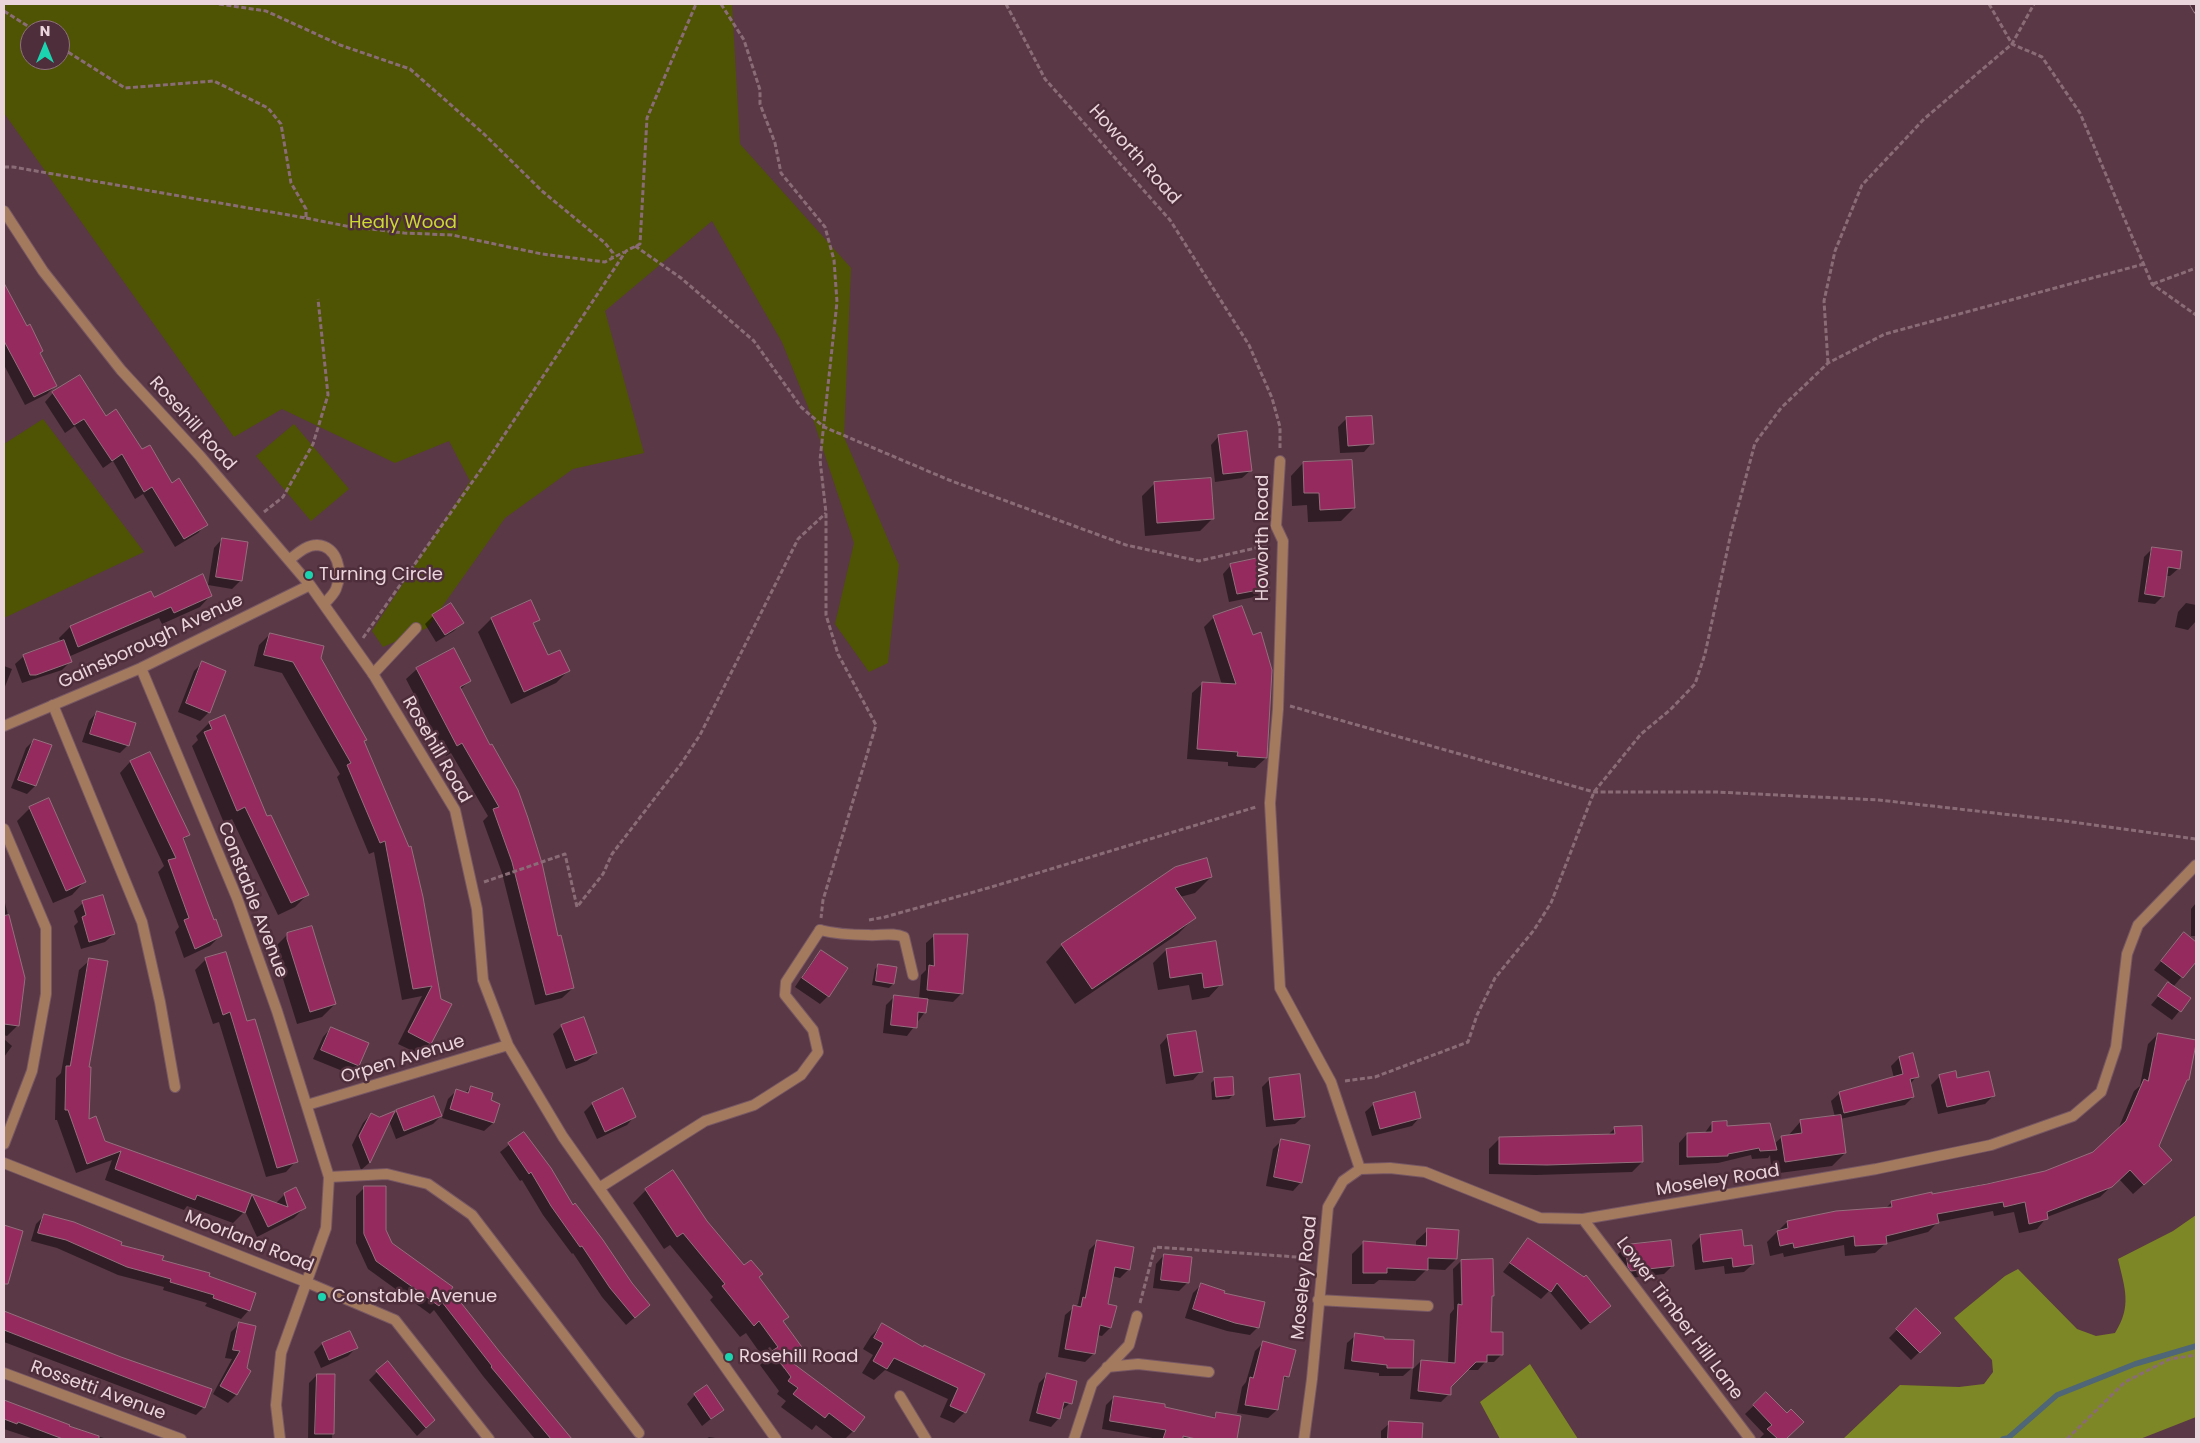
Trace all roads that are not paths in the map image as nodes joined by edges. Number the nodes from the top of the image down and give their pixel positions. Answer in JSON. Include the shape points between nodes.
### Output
{"nodes":[{"id":1,"x":4,"y":211,"type":"edge"},
{"id":2,"x":1280,"y":461,"type":"road end"},
{"id":3,"x":289,"y":560,"type":"junction"},
{"id":4,"x":310,"y":585,"type":"junction"},
{"id":5,"x":324,"y":604,"type":"junction"},
{"id":6,"x":416,"y":628,"type":"dead end"},
{"id":7,"x":141,"y":668,"type":"junction"},
{"id":8,"x":373,"y":674,"type":"junction"},
{"id":9,"x":53,"y":705,"type":"junction"},
{"id":10,"x":4,"y":726,"type":"edge"},
{"id":11,"x":4,"y":830,"type":"edge"},
{"id":12,"x":2196,"y":865,"type":"edge"},
{"id":13,"x":913,"y":975,"type":"dead end"},
{"id":14,"x":508,"y":1046,"type":"junction"},
{"id":15,"x":175,"y":1087,"type":"dead end"},
{"id":16,"x":307,"y":1105,"type":"junction"},
{"id":17,"x":4,"y":1144,"type":"edge"},
{"id":18,"x":4,"y":1163,"type":"edge"},
{"id":19,"x":1360,"y":1169,"type":"junction"},
{"id":20,"x":329,"y":1177,"type":"junction"},
{"id":21,"x":600,"y":1188,"type":"junction"},
{"id":22,"x":1583,"y":1219,"type":"junction"},
{"id":23,"x":306,"y":1282,"type":"junction"},
{"id":24,"x":1318,"y":1300,"type":"junction"},
{"id":25,"x":1428,"y":1306,"type":"dead end"},
{"id":26,"x":1137,"y":1316,"type":"road end"},
{"id":27,"x":1108,"y":1367,"type":"junction"},
{"id":28,"x":1209,"y":1372,"type":"dead end"},
{"id":29,"x":4,"y":1374,"type":"edge"},
{"id":30,"x":900,"y":1396,"type":"dead end"},
{"id":31,"x":639,"y":1433,"type":"dead end"},
{"id":32,"x":181,"y":1439,"type":"edge"},
{"id":33,"x":280,"y":1439,"type":"edge"},
{"id":34,"x":489,"y":1439,"type":"edge"},
{"id":35,"x":776,"y":1439,"type":"edge"},
{"id":36,"x":926,"y":1439,"type":"edge"},
{"id":37,"x":1074,"y":1439,"type":"edge"},
{"id":38,"x":1304,"y":1439,"type":"edge"},
{"id":39,"x":1750,"y":1439,"type":"edge"}],
"edges":[{"from":1,"to":3,"type":"street","name":"Rosehill Road","via":[[43,272],[121,370]]},
{"from":2,"to":19,"type":"street","name":"Howorth Road","via":[[1276,526],[1283,541],[1278,702],[1270,803],[1280,988],[1331,1082]]},
{"from":3,"to":4,"type":"street","name":"Rosehill Road"},
{"from":3,"to":5,"type":"street","via":[[302,549],[316,545],[330,549],[338,560],[339,572],[336,589]]},
{"from":4,"to":5,"type":"street","name":"Rosehill Road"},
{"from":4,"to":7,"type":"street","name":"Gainsborough Avenue"},
{"from":5,"to":8,"type":"street","name":"Rosehill Road"},
{"from":6,"to":8,"type":"street"},
{"from":7,"to":9,"type":"street","name":"Gainsborough Avenue"},
{"from":7,"to":16,"type":"street","name":"Constable Avenue","via":[[237,898]]},
{"from":8,"to":14,"type":"street","name":"Rosehill Road","via":[[455,810],[477,909],[483,980]]},
{"from":9,"to":10,"type":"street","name":"Gainsborough Avenue"},
{"from":9,"to":15,"type":"street","via":[[142,922]]},
{"from":11,"to":17,"type":"street","via":[[46,928],[46,994],[32,1071]]},
{"from":12,"to":22,"type":"street","name":"Moseley Road","via":[[2138,925],[2126,954],[2116,1047],[2101,1092],[2073,1116],[1991,1145],[1759,1191]]},
{"from":13,"to":21,"type":"street","via":[[904,937],[898,934],[838,934],[820,930],[786,982],[785,995],[813,1030],[818,1052],[801,1075],[754,1105],[705,1121]]},
{"from":14,"to":16,"type":"street","name":"Orpen Avenue"},
{"from":14,"to":21,"type":"street","name":"Rosehill Road","via":[[563,1137]]},
{"from":16,"to":20,"type":"street","name":"Constable Avenue"},
{"from":18,"to":23,"type":"street","name":"Moorland Road"},
{"from":19,"to":22,"type":"street","name":"Moseley Road","via":[[1425,1172],[1540,1218]]},
{"from":19,"to":24,"type":"street","name":"Moseley Road","via":[[1343,1182],[1328,1207]]},
{"from":20,"to":23,"type":"street","name":"Constable Avenue","via":[[326,1228]]},
{"from":20,"to":31,"type":"street","via":[[388,1174],[428,1184],[472,1215]]},
{"from":21,"to":35,"type":"street","name":"Rosehill Road"},
{"from":22,"to":39,"type":"street","name":"Lower Timber Hill Lane"},
{"from":23,"to":33,"type":"street","name":"Constable Avenue","via":[[280,1353],[276,1405]]},
{"from":23,"to":34,"type":"street","name":"Moorland Road","via":[[395,1320]]},
{"from":24,"to":25,"type":"street"},
{"from":24,"to":38,"type":"street","name":"Moseley Road"},
{"from":26,"to":27,"type":"street","via":[[1129,1345]]},
{"from":27,"to":28,"type":"street","via":[[1138,1364]]},
{"from":27,"to":37,"type":"street","via":[[1092,1384]]},
{"from":29,"to":32,"type":"street","name":"Rossetti Avenue"},
{"from":30,"to":36,"type":"street"}]}
